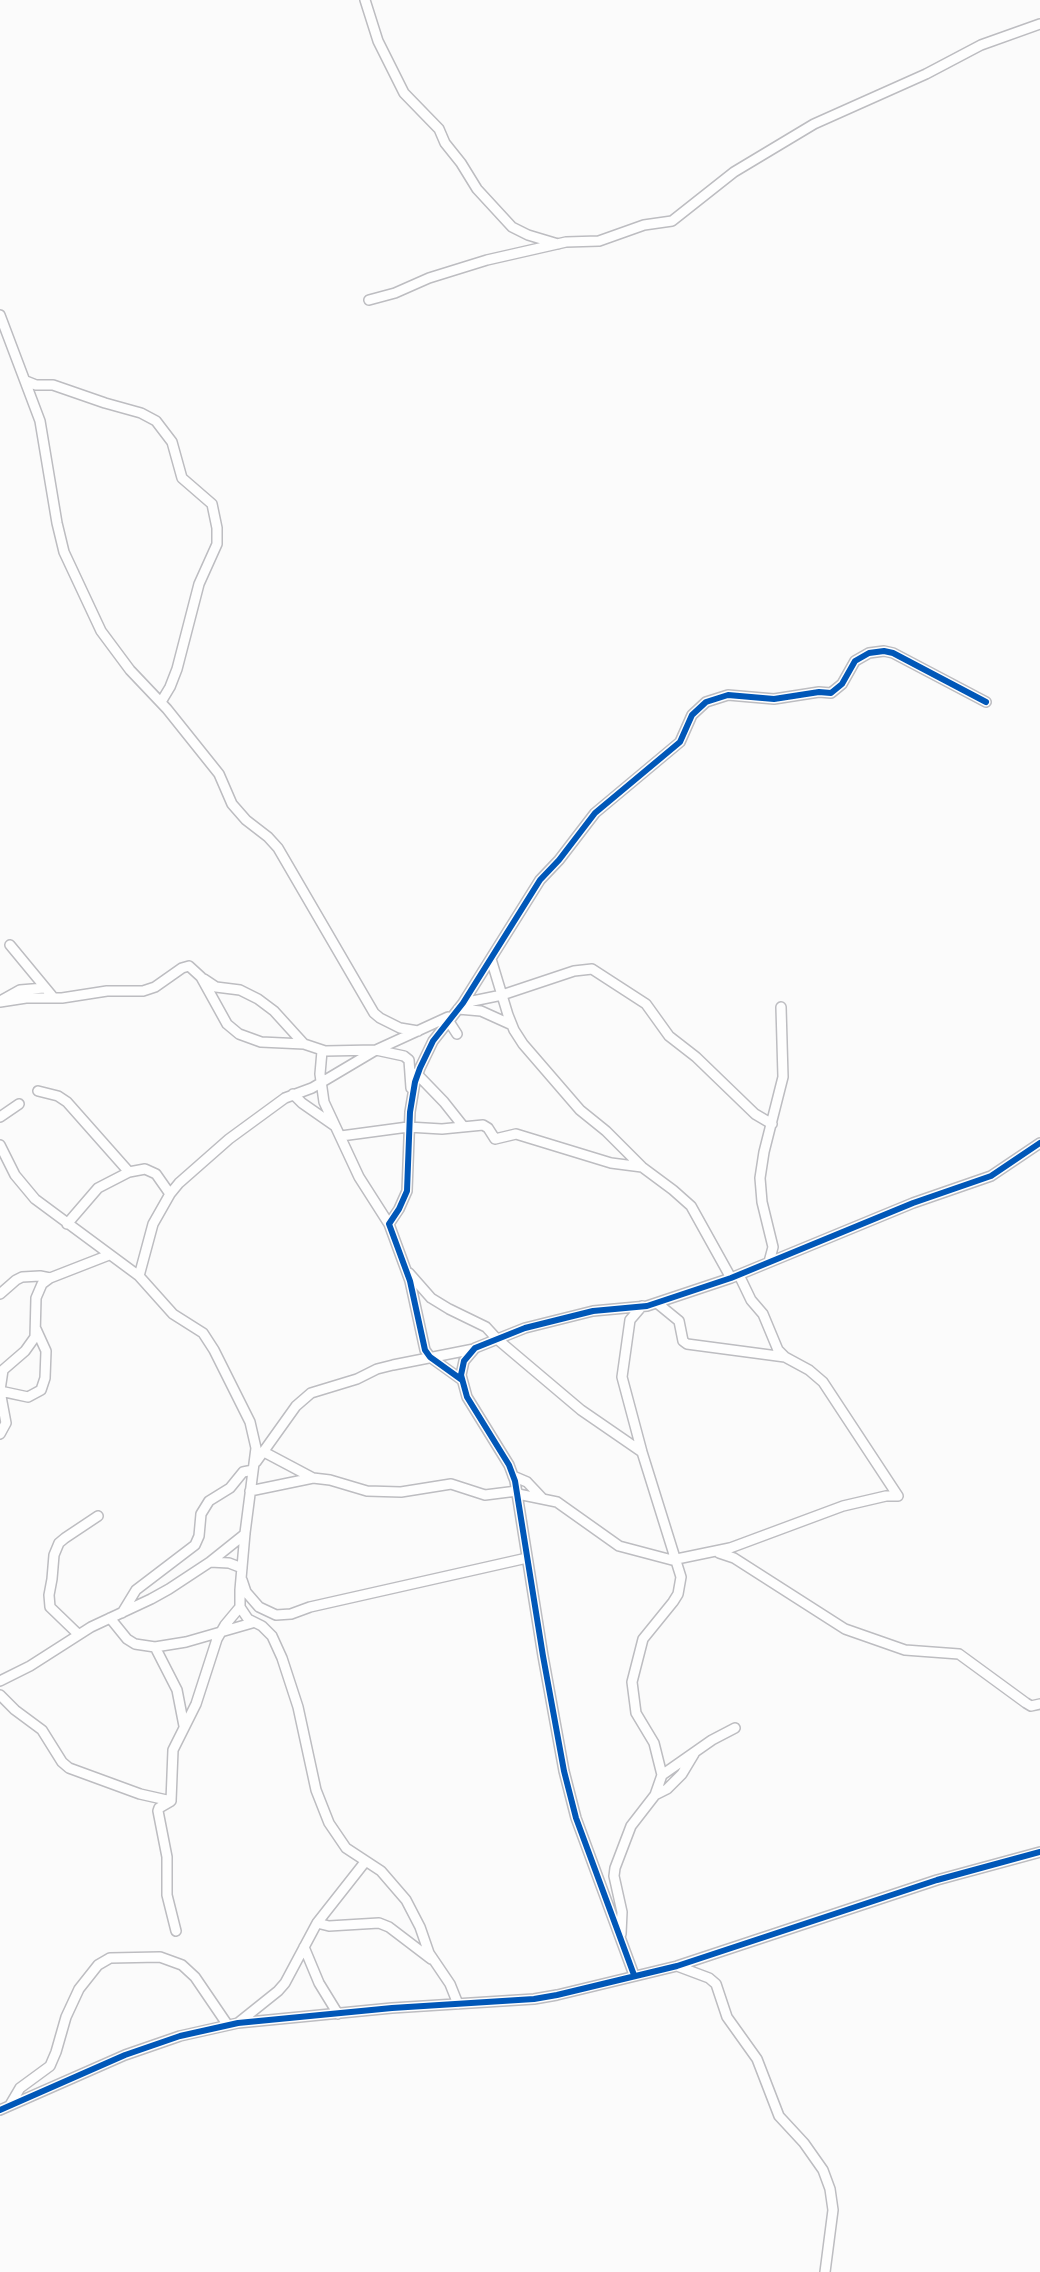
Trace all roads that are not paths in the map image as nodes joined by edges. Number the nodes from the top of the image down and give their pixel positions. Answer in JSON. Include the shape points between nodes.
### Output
{"nodes":[{"id":1,"x":365,"y":0,"type":"edge"},
{"id":2,"x":1040,"y":24,"type":"edge"},
{"id":3,"x":558,"y":244,"type":"junction"},
{"id":4,"x":369,"y":300,"type":"dead end"},
{"id":5,"x":0,"y":315,"type":"edge"},
{"id":6,"x":26,"y":381,"type":"junction"},
{"id":7,"x":161,"y":702,"type":"junction"},
{"id":8,"x":986,"y":702,"type":"dead end"},
{"id":9,"x":10,"y":945,"type":"dead end"},
{"id":10,"x":491,"y":959,"type":"junction"},
{"id":11,"x":201,"y":977,"type":"junction"},
{"id":12,"x":44,"y":988,"type":"junction"},
{"id":13,"x":502,"y":995,"type":"junction"},
{"id":14,"x":53,"y":997,"type":"junction"},
{"id":15,"x":0,"y":1002,"type":"edge"},
{"id":16,"x":460,"y":1006,"type":"junction"},
{"id":17,"x":781,"y":1007,"type":"dead end"},
{"id":18,"x":449,"y":1018,"type":"junction"},
{"id":19,"x":512,"y":1025,"type":"junction"},
{"id":20,"x":402,"y":1033,"type":"junction"},
{"id":21,"x":457,"y":1034,"type":"dead end"},
{"id":22,"x":304,"y":1044,"type":"junction"},
{"id":23,"x":322,"y":1050,"type":"junction"},
{"id":24,"x":376,"y":1050,"type":"junction"},
{"id":25,"x":409,"y":1060,"type":"junction"},
{"id":26,"x":417,"y":1076,"type":"junction"},
{"id":27,"x":321,"y":1083,"type":"junction"},
{"id":28,"x":38,"y":1090,"type":"dead end"},
{"id":29,"x":293,"y":1094,"type":"junction"},
{"id":30,"x":412,"y":1095,"type":"junction"},
{"id":31,"x":20,"y":1104,"type":"dead end"},
{"id":32,"x":0,"y":1117,"type":"edge"},
{"id":33,"x":772,"y":1124,"type":"junction"},
{"id":34,"x":335,"y":1126,"type":"junction"},
{"id":35,"x":463,"y":1126,"type":"junction"},
{"id":36,"x":408,"y":1127,"type":"junction"},
{"id":37,"x":345,"y":1136,"type":"junction"},
{"id":38,"x":1040,"y":1143,"type":"edge"},
{"id":39,"x":0,"y":1145,"type":"edge"},
{"id":40,"x":642,"y":1167,"type":"junction"},
{"id":41,"x":129,"y":1172,"type":"junction"},
{"id":42,"x":170,"y":1194,"type":"junction"},
{"id":43,"x":67,"y":1224,"type":"junction"},
{"id":44,"x":389,"y":1224,"type":"junction"},
{"id":45,"x":109,"y":1255,"type":"junction"},
{"id":46,"x":769,"y":1262,"type":"junction"},
{"id":47,"x":404,"y":1266,"type":"junction"},
{"id":48,"x":139,"y":1276,"type":"junction"},
{"id":49,"x":735,"y":1276,"type":"junction"},
{"id":50,"x":50,"y":1278,"type":"junction"},
{"id":51,"x":0,"y":1294,"type":"edge"},
{"id":52,"x":657,"y":1303,"type":"junction"},
{"id":53,"x":642,"y":1306,"type":"junction"},
{"id":54,"x":36,"y":1329,"type":"junction"},
{"id":55,"x":497,"y":1339,"type":"junction"},
{"id":56,"x":475,"y":1348,"type":"junction"},
{"id":57,"x":430,"y":1357,"type":"junction"},
{"id":58,"x":785,"y":1357,"type":"junction"},
{"id":59,"x":462,"y":1380,"type":"junction"},
{"id":60,"x":0,"y":1390,"type":"edge"},
{"id":61,"x":0,"y":1434,"type":"edge"},
{"id":62,"x":264,"y":1452,"type":"junction"},
{"id":63,"x":642,"y":1452,"type":"junction"},
{"id":64,"x":254,"y":1466,"type":"junction"},
{"id":65,"x":513,"y":1476,"type":"junction"},
{"id":66,"x":313,"y":1478,"type":"junction"},
{"id":67,"x":250,"y":1491,"type":"junction"},
{"id":68,"x":517,"y":1492,"type":"junction"},
{"id":69,"x":543,"y":1499,"type":"junction"},
{"id":70,"x":98,"y":1516,"type":"dead end"},
{"id":71,"x":245,"y":1534,"type":"junction"},
{"id":72,"x":714,"y":1552,"type":"junction"},
{"id":73,"x":527,"y":1558,"type":"junction"},
{"id":74,"x":676,"y":1560,"type":"junction"},
{"id":75,"x":210,"y":1562,"type":"junction"},
{"id":76,"x":242,"y":1573,"type":"junction"},
{"id":77,"x":240,"y":1607,"type":"junction"},
{"id":78,"x":122,"y":1612,"type":"junction"},
{"id":79,"x":110,"y":1618,"type":"junction"},
{"id":80,"x":252,"y":1623,"type":"junction"},
{"id":81,"x":220,"y":1633,"type":"junction"},
{"id":82,"x":78,"y":1634,"type":"junction"},
{"id":83,"x":154,"y":1647,"type":"junction"},
{"id":84,"x":0,"y":1681,"type":"edge"},
{"id":85,"x":0,"y":1695,"type":"edge"},
{"id":86,"x":1040,"y":1704,"type":"edge"},
{"id":87,"x":184,"y":1726,"type":"junction"},
{"id":88,"x":735,"y":1728,"type":"dead end"},
{"id":89,"x":697,"y":1750,"type":"junction"},
{"id":90,"x":662,"y":1775,"type":"junction"},
{"id":91,"x":655,"y":1795,"type":"junction"},
{"id":92,"x":171,"y":1801,"type":"junction"},
{"id":93,"x":1040,"y":1852,"type":"edge"},
{"id":94,"x":365,"y":1862,"type":"junction"},
{"id":95,"x":317,"y":1923,"type":"junction"},
{"id":96,"x":176,"y":1931,"type":"dead end"},
{"id":97,"x":620,"y":1938,"type":"junction"},
{"id":98,"x":304,"y":1947,"type":"junction"},
{"id":99,"x":433,"y":1961,"type":"junction"},
{"id":100,"x":677,"y":1966,"type":"junction"},
{"id":101,"x":634,"y":1975,"type":"junction"},
{"id":102,"x":458,"y":2004,"type":"junction"},
{"id":103,"x":338,"y":2014,"type":"junction"},
{"id":104,"x":238,"y":2023,"type":"junction"},
{"id":105,"x":227,"y":2024,"type":"junction"},
{"id":106,"x":10,"y":2105,"type":"junction"},
{"id":107,"x":0,"y":2110,"type":"edge"},
{"id":108,"x":825,"y":2272,"type":"edge"}],
"edges":[{"from":1,"to":3,"type":"street","via":[[378,41],[404,93],[439,129],[480,193],[512,227]]},
{"from":2,"to":3,"type":"street","via":[[981,45],[814,124],[734,172],[672,221],[644,225],[599,241]]},
{"from":3,"to":4,"type":"street","via":[[456,269]]},
{"from":5,"to":6,"type":"street"},
{"from":6,"to":7,"type":"street","via":[[45,441],[57,523],[67,558],[101,631],[130,670]]},
{"from":6,"to":7,"type":"street","via":[[53,385],[156,421],[172,442],[182,478],[212,504],[217,544],[199,584],[177,669]]},
{"from":7,"to":20,"type":"street","via":[[219,774],[232,804],[278,848],[374,1013]]},
{"from":8,"to":10,"type":"street","via":[[885,651],[869,653],[855,661],[842,684],[831,693],[774,699],[728,694],[706,702],[692,716],[680,742],[595,813],[535,887]]},
{"from":9,"to":12,"type":"street"},
{"from":10,"to":13,"type":"street"},
{"from":10,"to":16,"type":"street"},
{"from":11,"to":14,"type":"street","via":[[189,966],[142,992]]},
{"from":11,"to":22,"type":"street","via":[[216,987],[240,990],[258,999]]},
{"from":11,"to":22,"type":"street","via":[[218,1012],[239,1034],[268,1043]]},
{"from":12,"to":14,"type":"street"},
{"from":12,"to":15,"type":"street","via":[[20,990]]},
{"from":13,"to":16,"type":"street"},
{"from":13,"to":19,"type":"street"},
{"from":13,"to":33,"type":"street","via":[[580,970],[597,971],[646,1004],[669,1036],[755,1114]]},
{"from":14,"to":15,"type":"street"},
{"from":16,"to":18,"type":"street"},
{"from":16,"to":19,"type":"street"},
{"from":17,"to":33,"type":"street","via":[[783,1073]]},
{"from":18,"to":20,"type":"street"},
{"from":18,"to":21,"type":"street"},
{"from":18,"to":26,"type":"street"},
{"from":19,"to":40,"type":"street","via":[[523,1044],[580,1110]]},
{"from":20,"to":24,"type":"street"},
{"from":20,"to":25,"type":"street"},
{"from":22,"to":23,"type":"street"},
{"from":23,"to":24,"type":"street"},
{"from":23,"to":27,"type":"street"},
{"from":24,"to":25,"type":"street"},
{"from":24,"to":27,"type":"street"},
{"from":25,"to":26,"type":"street"},
{"from":25,"to":30,"type":"street"},
{"from":26,"to":30,"type":"street"},
{"from":26,"to":35,"type":"street"},
{"from":27,"to":29,"type":"street"},
{"from":27,"to":34,"type":"street","via":[[324,1102]]},
{"from":28,"to":41,"type":"street","via":[[67,1102]]},
{"from":29,"to":34,"type":"street"},
{"from":29,"to":42,"type":"street","via":[[229,1139]]},
{"from":30,"to":36,"type":"street"},
{"from":31,"to":32,"type":"street"},
{"from":33,"to":46,"type":"street","via":[[760,1186],[773,1247]]},
{"from":34,"to":37,"type":"street"},
{"from":35,"to":36,"type":"street"},
{"from":35,"to":40,"type":"street","via":[[483,1125],[495,1139],[516,1134],[603,1161]]},
{"from":36,"to":37,"type":"street"},
{"from":36,"to":44,"type":"street","via":[[407,1191]]},
{"from":37,"to":44,"type":"street","via":[[359,1177]]},
{"from":38,"to":46,"type":"street","via":[[991,1176],[922,1199]]},
{"from":39,"to":43,"type":"street","via":[[22,1184]]},
{"from":40,"to":49,"type":"street","via":[[691,1206]]},
{"from":41,"to":42,"type":"street","via":[[144,1169],[156,1174]]},
{"from":41,"to":43,"type":"street","via":[[98,1188]]},
{"from":42,"to":48,"type":"street","via":[[153,1224]]},
{"from":43,"to":45,"type":"street"},
{"from":44,"to":47,"type":"street"},
{"from":45,"to":48,"type":"street"},
{"from":45,"to":50,"type":"street"},
{"from":46,"to":49,"type":"street"},
{"from":47,"to":55,"type":"street","via":[[431,1298],[477,1321]]},
{"from":47,"to":57,"type":"street","via":[[420,1336]]},
{"from":48,"to":64,"type":"street","via":[[173,1314],[208,1338],[250,1422],[256,1448]]},
{"from":49,"to":52,"type":"street"},
{"from":49,"to":58,"type":"street","via":[[763,1314],[778,1350]]},
{"from":50,"to":51,"type":"street","via":[[22,1278]]},
{"from":50,"to":54,"type":"street","via":[[42,1284],[36,1298]]},
{"from":52,"to":53,"type":"street"},
{"from":52,"to":58,"type":"street","via":[[679,1321],[687,1344]]},
{"from":53,"to":55,"type":"street","via":[[579,1313]]},
{"from":53,"to":63,"type":"street","via":[[630,1320],[622,1374]]},
{"from":54,"to":60,"type":"street","via":[[31,1344],[3,1370]]},
{"from":54,"to":60,"type":"street","via":[[46,1351],[41,1390],[28,1396]]},
{"from":55,"to":56,"type":"street"},
{"from":55,"to":63,"type":"street","via":[[580,1410]]},
{"from":56,"to":57,"type":"street"},
{"from":56,"to":59,"type":"street","via":[[462,1366]]},
{"from":57,"to":59,"type":"street"},
{"from":57,"to":62,"type":"street","via":[[377,1369],[308,1394]]},
{"from":58,"to":72,"type":"street","via":[[822,1382],[898,1496],[843,1506]]},
{"from":59,"to":65,"type":"street","via":[[467,1397]]},
{"from":60,"to":61,"type":"street","via":[[6,1423]]},
{"from":62,"to":64,"type":"street"},
{"from":62,"to":66,"type":"street"},
{"from":63,"to":74,"type":"street"},
{"from":64,"to":67,"type":"street"},
{"from":64,"to":78,"type":"street","via":[[243,1472],[231,1488],[209,1501],[201,1514],[195,1545],[136,1590]]},
{"from":65,"to":68,"type":"street"},
{"from":65,"to":69,"type":"street","via":[[527,1482]]},
{"from":66,"to":67,"type":"street"},
{"from":66,"to":68,"type":"street","via":[[367,1491],[401,1492],[451,1484],[485,1495]]},
{"from":67,"to":71,"type":"street"},
{"from":68,"to":69,"type":"street"},
{"from":68,"to":73,"type":"street"},
{"from":69,"to":74,"type":"street","via":[[558,1503],[619,1546]]},
{"from":70,"to":82,"type":"street","via":[[59,1543],[54,1555],[50,1607]]},
{"from":71,"to":75,"type":"street"},
{"from":71,"to":76,"type":"street"},
{"from":72,"to":74,"type":"street"},
{"from":72,"to":86,"type":"street","via":[[734,1558],[844,1629],[905,1650],[959,1654],[1026,1703]]},
{"from":73,"to":76,"type":"street","via":[[276,1615],[259,1608],[246,1592]]},
{"from":73,"to":97,"type":"street","via":[[564,1772],[576,1818]]},
{"from":74,"to":90,"type":"street","via":[[681,1577],[678,1594],[642,1639],[632,1682],[636,1713],[654,1743]]},
{"from":75,"to":76,"type":"street","via":[[230,1563]]},
{"from":75,"to":78,"type":"street","via":[[151,1599]]},
{"from":76,"to":77,"type":"street"},
{"from":77,"to":80,"type":"street"},
{"from":77,"to":81,"type":"street"},
{"from":78,"to":79,"type":"street"},
{"from":79,"to":82,"type":"street"},
{"from":79,"to":83,"type":"street","via":[[128,1640]]},
{"from":80,"to":81,"type":"street"},
{"from":80,"to":94,"type":"street","via":[[272,1636],[282,1658],[298,1707],[316,1790],[329,1823],[346,1848]]},
{"from":81,"to":83,"type":"street"},
{"from":81,"to":87,"type":"street","via":[[196,1704]]},
{"from":82,"to":84,"type":"street"},
{"from":83,"to":87,"type":"street","via":[[177,1690]]},
{"from":85,"to":92,"type":"street","via":[[42,1730],[69,1768]]},
{"from":87,"to":92,"type":"street","via":[[173,1750]]},
{"from":88,"to":89,"type":"street"},
{"from":89,"to":90,"type":"street"},
{"from":89,"to":91,"type":"street","via":[[682,1774]]},
{"from":90,"to":91,"type":"street"},
{"from":91,"to":97,"type":"street","via":[[631,1826],[615,1868],[622,1912]]},
{"from":92,"to":96,"type":"street","via":[[159,1808],[158,1817],[166,1850],[167,1895]]},
{"from":93,"to":100,"type":"street","via":[[937,1880]]},
{"from":94,"to":95,"type":"street"},
{"from":94,"to":99,"type":"street","via":[[388,1877],[406,1900]]},
{"from":95,"to":98,"type":"street"},
{"from":95,"to":99,"type":"street","via":[[379,1923]]},
{"from":97,"to":101,"type":"street"},
{"from":98,"to":103,"type":"street"},
{"from":98,"to":104,"type":"street","via":[[285,1983]]},
{"from":99,"to":102,"type":"street","via":[[450,1984]]},
{"from":100,"to":101,"type":"street"},
{"from":100,"to":108,"type":"street","via":[[716,1984],[727,2017],[757,2059],[779,2116],[823,2170],[833,2210]]},
{"from":101,"to":102,"type":"street","via":[[534,1999]]},
{"from":102,"to":103,"type":"street"},
{"from":103,"to":104,"type":"street"},
{"from":104,"to":105,"type":"street"},
{"from":105,"to":106,"type":"street","via":[[149,2046]]},
{"from":105,"to":106,"type":"street","via":[[195,1977],[182,1965],[160,1957],[110,1958],[98,1965],[79,1989],[50,2066],[20,2088]]},
{"from":106,"to":107,"type":"street"}]}
